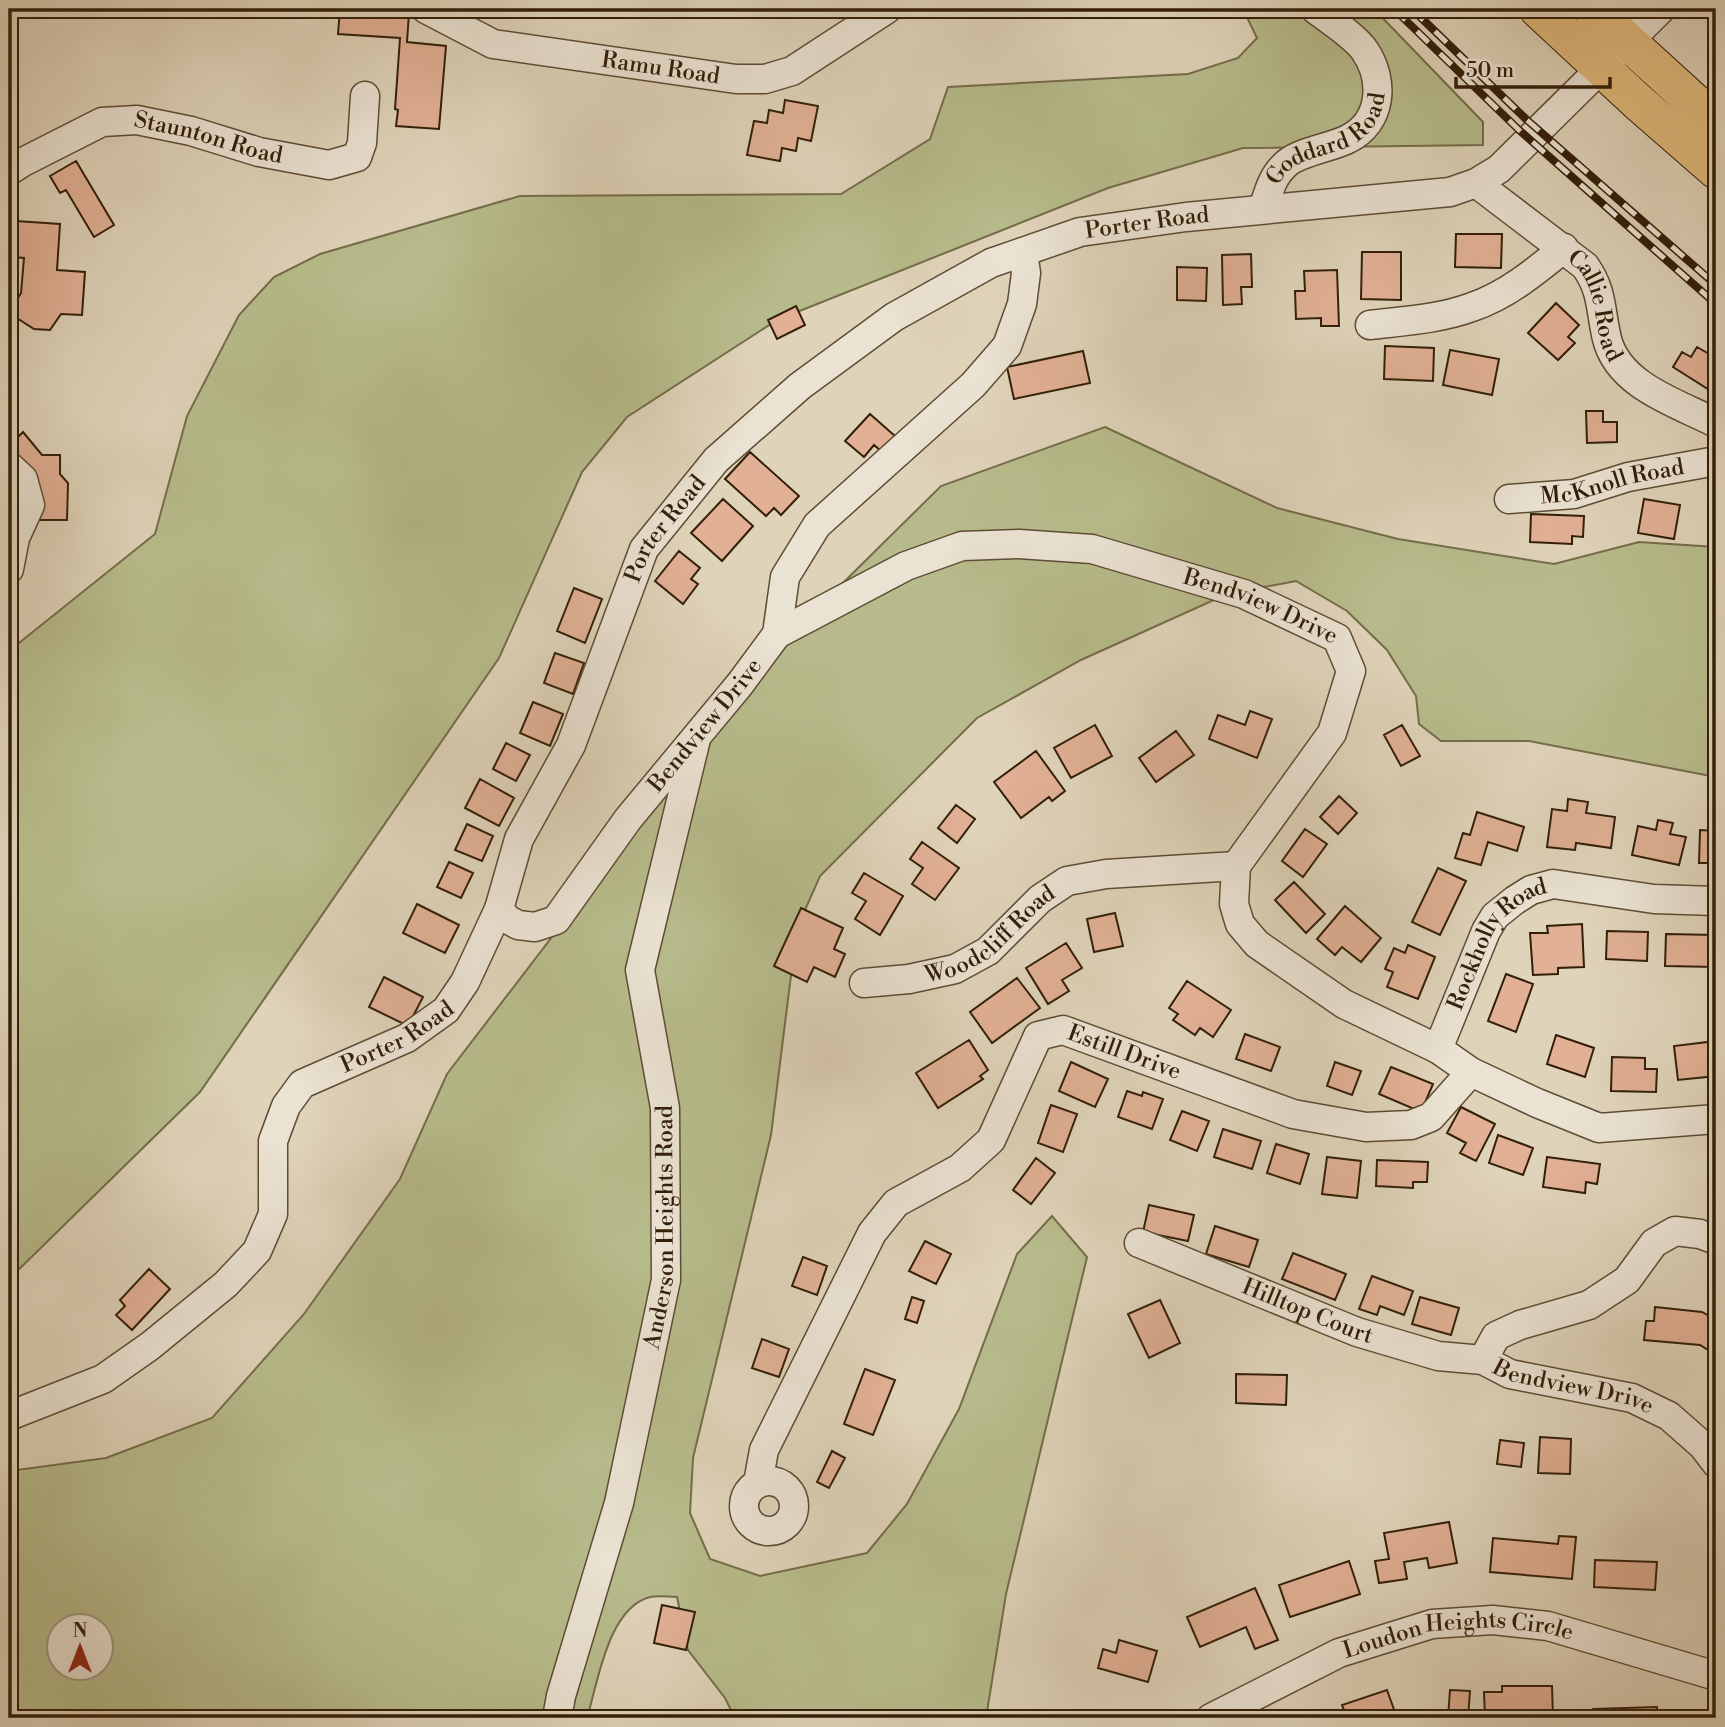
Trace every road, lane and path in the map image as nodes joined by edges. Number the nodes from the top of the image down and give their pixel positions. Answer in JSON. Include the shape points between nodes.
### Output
{"nodes":[{"id":1,"x":425,"y":9,"type":"edge"},
{"id":2,"x":887,"y":9,"type":"edge"},
{"id":3,"x":1315,"y":9,"type":"edge"},
{"id":4,"x":1538,"y":9,"type":"edge"},
{"id":5,"x":1592,"y":9,"type":"edge"},
{"id":6,"x":1661,"y":9,"type":"edge"},
{"id":7,"x":1628,"y":42,"type":"junction"},
{"id":8,"x":1602,"y":68,"type":"junction"},
{"id":9,"x":365,"y":96,"type":"dead end"},
{"id":10,"x":1716,"y":122,"type":"edge"},
{"id":11,"x":1716,"y":170,"type":"edge"},
{"id":12,"x":9,"y":171,"type":"edge"},
{"id":13,"x":1476,"y":183,"type":"junction"},
{"id":14,"x":1263,"y":209,"type":"junction"},
{"id":15,"x":1564,"y":248,"type":"junction"},
{"id":16,"x":1023,"y":252,"type":"junction"},
{"id":17,"x":1370,"y":325,"type":"dead end"},
{"id":18,"x":1716,"y":423,"type":"edge"},
{"id":19,"x":1716,"y":461,"type":"edge"},
{"id":20,"x":9,"y":466,"type":"edge"},
{"id":21,"x":1508,"y":499,"type":"dead end"},
{"id":22,"x":12,"y":533,"type":"edge"},
{"id":23,"x":9,"y":569,"type":"edge"},
{"id":24,"x":777,"y":634,"type":"junction"},
{"id":25,"x":698,"y":733,"type":"junction"},
{"id":26,"x":1237,"y":866,"type":"junction"},
{"id":27,"x":1716,"y":901,"type":"edge"},
{"id":28,"x":499,"y":909,"type":"junction"},
{"id":29,"x":864,"y":983,"type":"dead end"},
{"id":30,"x":1438,"y":1049,"type":"junction"},
{"id":31,"x":1471,"y":1072,"type":"junction"},
{"id":32,"x":1716,"y":1119,"type":"edge"},
{"id":33,"x":1716,"y":1240,"type":"edge"},
{"id":34,"x":1139,"y":1243,"type":"dead end"},
{"id":35,"x":1483,"y":1360,"type":"junction"},
{"id":36,"x":9,"y":1416,"type":"edge"},
{"id":37,"x":1716,"y":1463,"type":"edge"},
{"id":38,"x":758,"y":1483,"type":"dead end"},
{"id":39,"x":1716,"y":1676,"type":"edge"},
{"id":40,"x":557,"y":1718,"type":"edge"},
{"id":41,"x":1211,"y":1718,"type":"edge"}],
"edges":[{"from":1,"to":2,"type":"street","name":"Ramu Road","via":[[493,44],[736,79],[765,79],[792,71]]},
{"from":3,"to":14,"type":"street","name":"Goddard Road","via":[[1364,49],[1377,80],[1378,96],[1372,118],[1362,130],[1285,163],[1273,179]]},
{"from":4,"to":8,"type":"main road"},
{"from":5,"to":7,"type":"main road"},
{"from":6,"to":7,"type":"street","name":"Porter Road"},
{"from":7,"to":8,"type":"street","name":"Porter Road"},
{"from":7,"to":10,"type":"main road"},
{"from":8,"to":11,"type":"main road"},
{"from":8,"to":13,"type":"street","name":"Porter Road","via":[[1499,169]]},
{"from":9,"to":12,"type":"street","name":"Staunton Road","via":[[357,157],[330,165],[259,152],[191,131],[137,121],[102,121]]},
{"from":13,"to":14,"type":"street","name":"Porter Road","via":[[1450,192]]},
{"from":13,"to":15,"type":"street","name":"Callie Road"},
{"from":14,"to":16,"type":"street","name":"Porter Road","via":[[1080,232]]},
{"from":15,"to":17,"type":"street","via":[[1500,295],[1471,308]]},
{"from":15,"to":18,"type":"street","name":"Callie Road","via":[[1597,282],[1607,340],[1616,362],[1652,391]]},
{"from":16,"to":24,"type":"street","via":[[1022,304],[1007,346],[972,385],[817,525],[785,577]]},
{"from":16,"to":28,"type":"street","name":"Porter Road","via":[[991,262],[894,317],[800,386],[716,460],[644,549],[570,745],[519,839]]},
{"from":19,"to":21,"type":"street","name":"McKnoll Road","via":[[1628,477],[1574,494]]},
{"from":20,"to":22,"type":"street","via":[[23,479],[30,505]]},
{"from":22,"to":23,"type":"street"},
{"from":24,"to":25,"type":"street","name":"Bendview Drive"},
{"from":24,"to":26,"type":"street","name":"Bendview Drive","via":[[906,566],[962,546],[1019,544],[1105,552],[1244,594],[1337,638],[1351,671],[1332,733]]},
{"from":25,"to":28,"type":"street","name":"Bendview Drive","via":[[628,819],[556,920],[535,927],[518,925]]},
{"from":25,"to":40,"type":"street","name":"Anderson Heights Road","via":[[640,970],[665,1108],[666,1280],[618,1503]]},
{"from":26,"to":29,"type":"street","name":"Woodcliff Road","via":[[1106,874],[1068,881],[1041,899],[988,951],[955,969]]},
{"from":26,"to":30,"type":"street","via":[[1234,904],[1240,924],[1257,944],[1344,1004]]},
{"from":27,"to":30,"type":"street","name":"Rockholly Road","via":[[1654,899],[1553,884],[1531,890],[1495,916],[1486,931]]},
{"from":28,"to":36,"type":"street","name":"Porter Road","via":[[465,982],[446,1010],[407,1038],[302,1084],[286,1106],[273,1141],[273,1214],[257,1251],[226,1284],[103,1379]]},
{"from":30,"to":31,"type":"street"},
{"from":31,"to":32,"type":"street","via":[[1599,1128]]},
{"from":31,"to":38,"type":"street","name":"Estill Drive","via":[[1431,1117],[1411,1125],[1366,1127],[1293,1114],[1063,1030],[1038,1036],[991,1140],[960,1168],[896,1203],[872,1233],[764,1450]]},
{"from":33,"to":35,"type":"street","name":"Bendview Drive","via":[[1675,1231],[1654,1243],[1627,1280],[1589,1305],[1496,1336]]},
{"from":34,"to":35,"type":"street","name":"Hilltop Court","via":[[1357,1332],[1438,1356]]},
{"from":35,"to":37,"type":"street","name":"Bendview Drive","via":[[1510,1374],[1632,1398],[1669,1416]]},
{"from":39,"to":41,"type":"street","name":"Loudon Heights Circle","via":[[1548,1626],[1493,1620],[1432,1624],[1339,1653]]}]}
